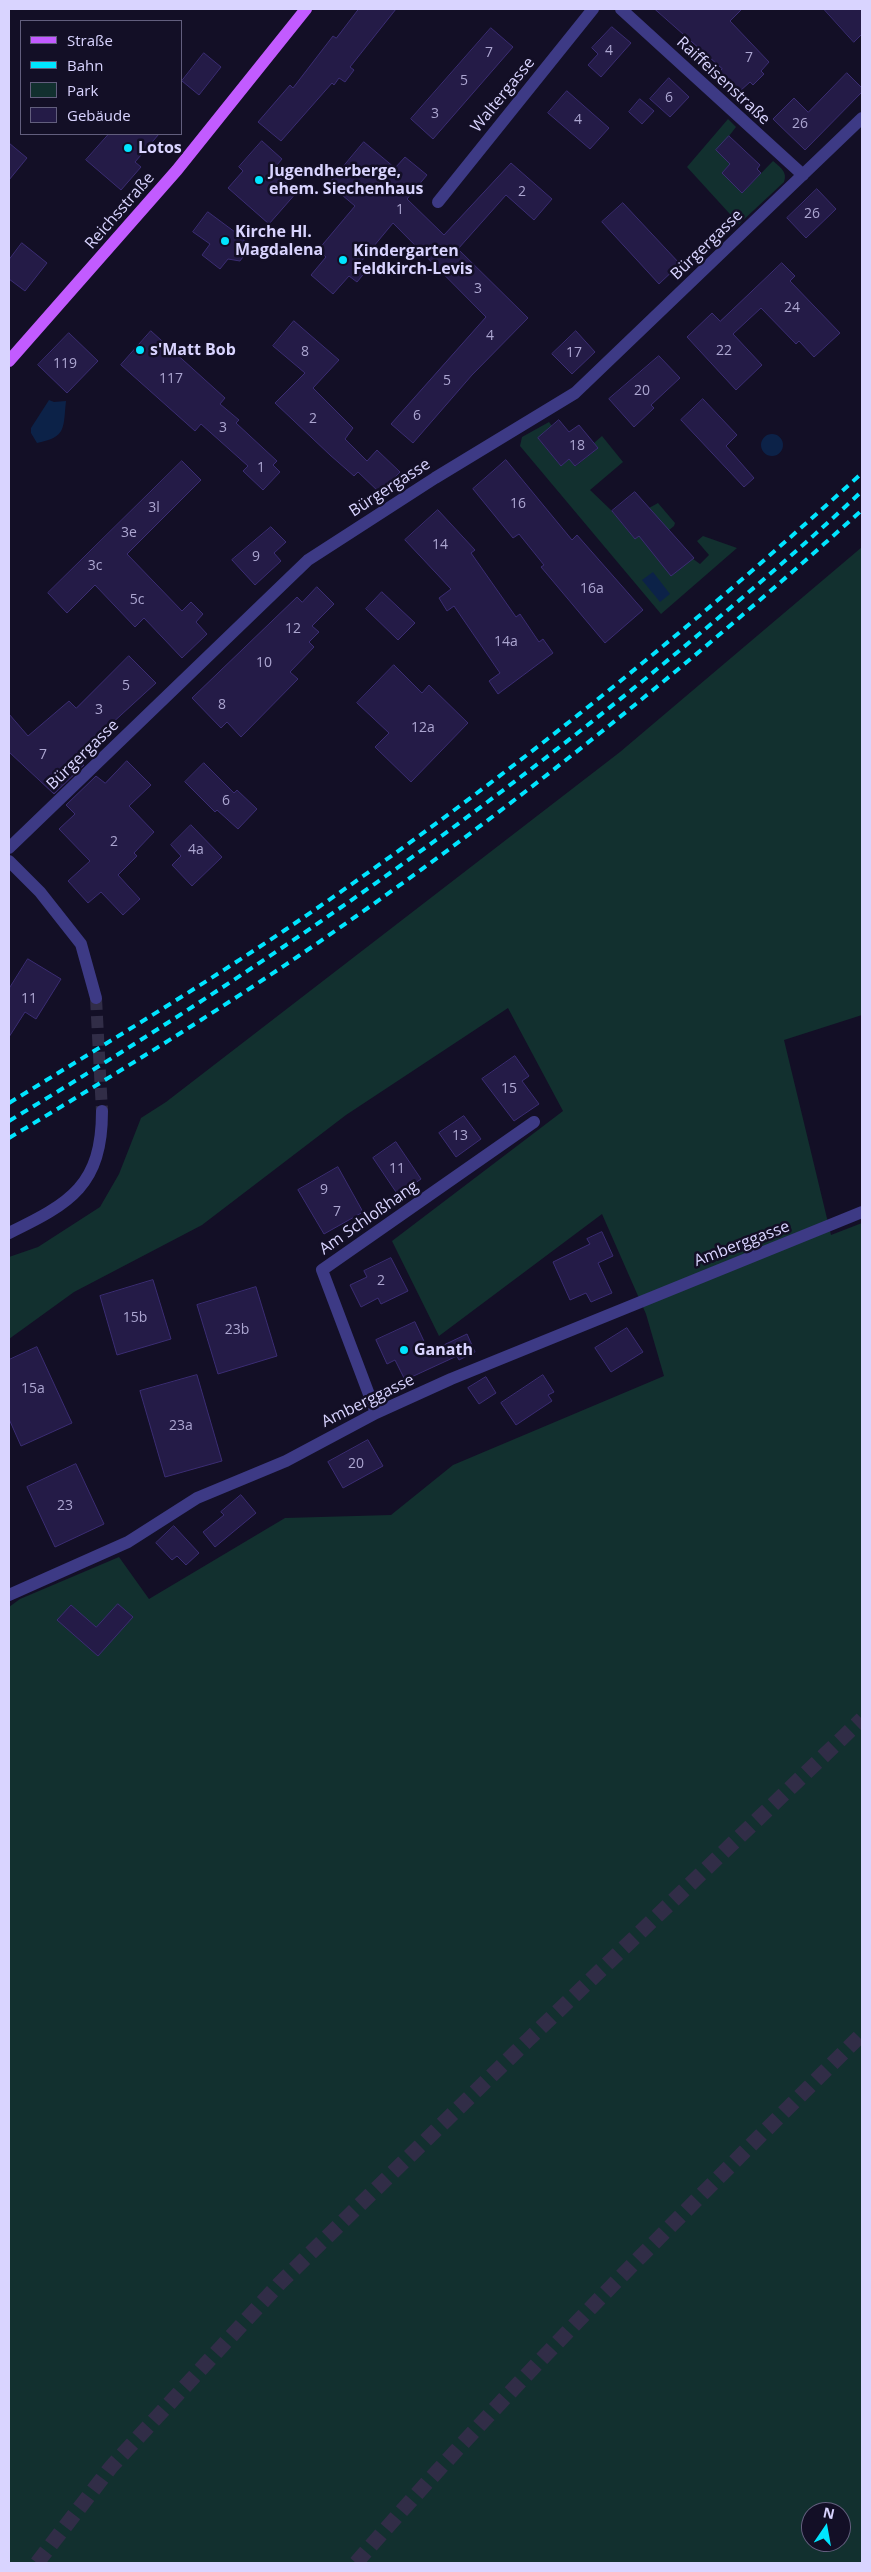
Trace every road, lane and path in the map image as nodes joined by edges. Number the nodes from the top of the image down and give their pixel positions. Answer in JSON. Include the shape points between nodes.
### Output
{"nodes":[{"id":1,"x":306,"y":9,"type":"edge"},
{"id":2,"x":593,"y":9,"type":"edge"},
{"id":3,"x":621,"y":9,"type":"edge"},
{"id":4,"x":862,"y":118,"type":"edge"},
{"id":5,"x":803,"y":175,"type":"junction"},
{"id":6,"x":438,"y":202,"type":"dead end"},
{"id":7,"x":9,"y":361,"type":"edge"},
{"id":8,"x":9,"y":848,"type":"edge"},
{"id":9,"x":9,"y":861,"type":"edge"},
{"id":10,"x":96,"y":998,"type":"tunnel mouth"},
{"id":11,"x":102,"y":1111,"type":"tunnel mouth"},
{"id":12,"x":534,"y":1122,"type":"dead end"},
{"id":13,"x":862,"y":1212,"type":"edge"},
{"id":14,"x":9,"y":1233,"type":"edge"},
{"id":15,"x":376,"y":1413,"type":"junction"},
{"id":16,"x":9,"y":1595,"type":"edge"}],
"edges":[{"from":1,"to":7,"type":"main road","name":"Reichsstraße","via":[[177,170]]},
{"from":2,"to":6,"type":"street","name":"Waltergasse"},
{"from":3,"to":5,"type":"street","name":"Raiffeisenstraße"},
{"from":4,"to":5,"type":"street","name":"Bürgergasse"},
{"from":5,"to":8,"type":"street","name":"Bürgergasse","via":[[575,393],[308,560]]},
{"from":9,"to":10,"type":"street","via":[[40,892],[81,944]]},
{"from":11,"to":14,"type":"street","via":[[100,1148],[95,1166],[84,1184],[53,1210]]},
{"from":12,"to":15,"type":"street","name":"Am Schloßhang","via":[[322,1270]]},
{"from":13,"to":15,"type":"street","name":"Amberggasse","via":[[612,1312]]},
{"from":15,"to":16,"type":"street","name":"Amberggasse","via":[[286,1461],[197,1498],[128,1542]]}]}
